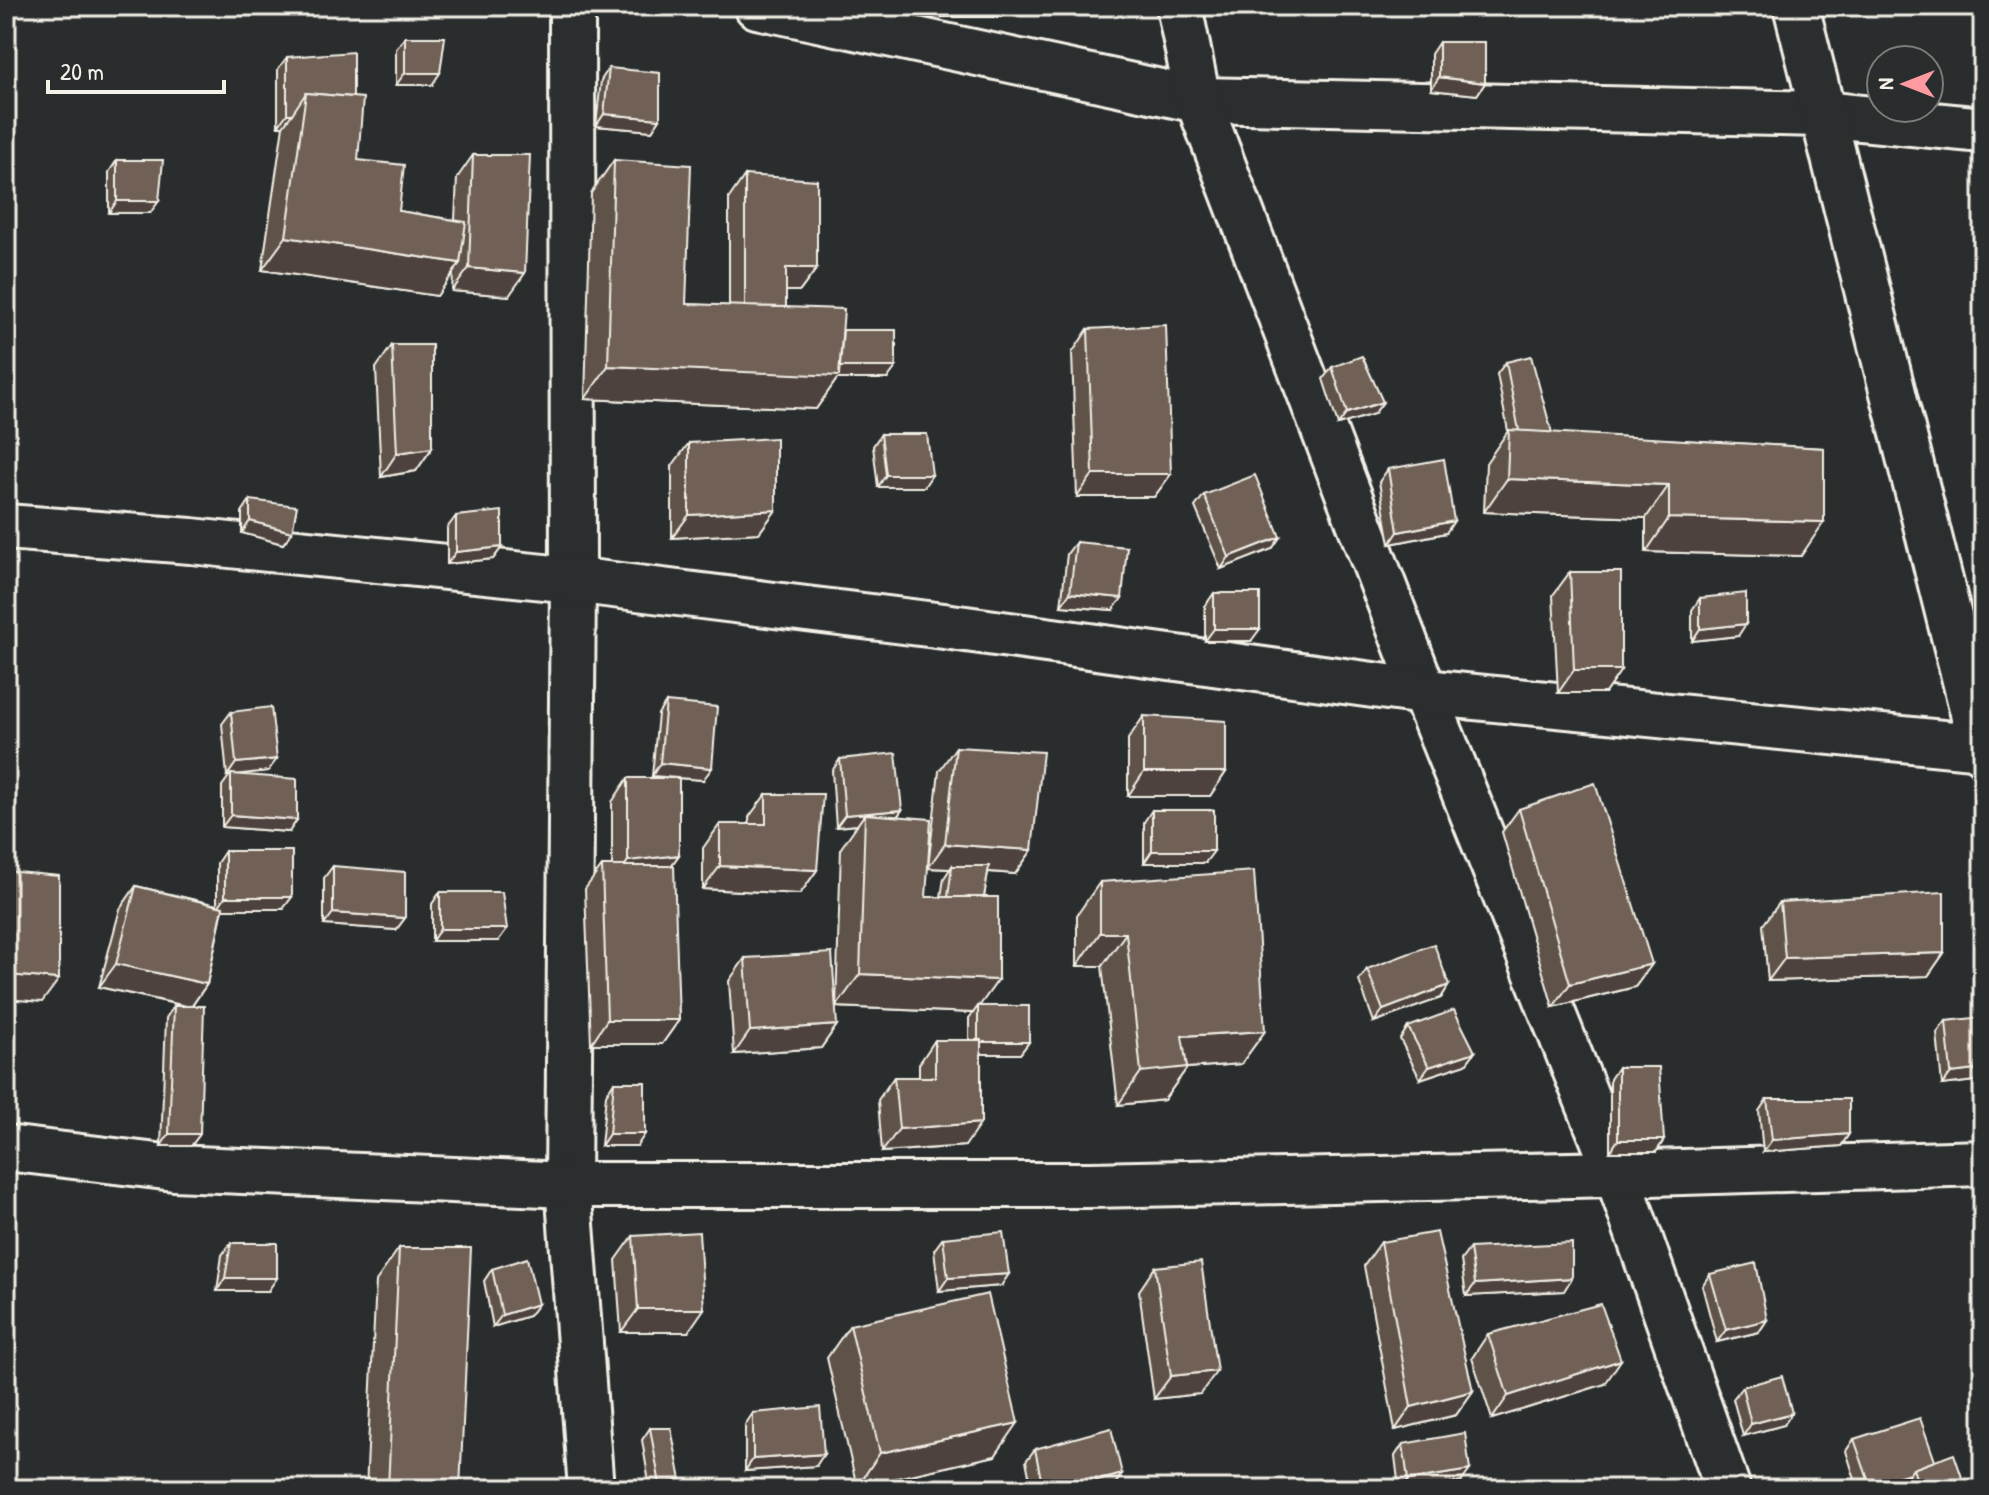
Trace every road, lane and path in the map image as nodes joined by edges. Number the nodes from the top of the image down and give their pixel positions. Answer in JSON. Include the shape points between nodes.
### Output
{"nodes":[{"id":1,"x":572,"y":6,"type":"edge"},
{"id":2,"x":757,"y":6,"type":"edge"},
{"id":3,"x":1179,"y":6,"type":"edge"},
{"id":4,"x":1796,"y":6,"type":"edge"},
{"id":5,"x":1198,"y":100,"type":"junction"},
{"id":6,"x":1821,"y":114,"type":"junction"},
{"id":7,"x":1983,"y":130,"type":"edge"},
{"id":8,"x":6,"y":527,"type":"edge"},
{"id":9,"x":573,"y":580,"type":"junction"},
{"id":10,"x":1424,"y":692,"type":"junction"},
{"id":11,"x":1982,"y":749,"type":"edge"},
{"id":12,"x":6,"y":1148,"type":"edge"},
{"id":13,"x":1983,"y":1163,"type":"edge"},
{"id":14,"x":1617,"y":1174,"type":"junction"},
{"id":15,"x":568,"y":1185,"type":"junction"},
{"id":16,"x":591,"y":1489,"type":"edge"},
{"id":17,"x":1728,"y":1489,"type":"edge"}],
"edges":[{"from":1,"to":9,"type":"street"},
{"from":2,"to":5,"type":"street"},
{"from":3,"to":5,"type":"street"},
{"from":4,"to":6,"type":"street"},
{"from":5,"to":6,"type":"street"},
{"from":5,"to":10,"type":"street"},
{"from":6,"to":7,"type":"street"},
{"from":6,"to":11,"type":"street"},
{"from":8,"to":9,"type":"street"},
{"from":9,"to":10,"type":"street"},
{"from":9,"to":15,"type":"street"},
{"from":10,"to":11,"type":"street"},
{"from":10,"to":14,"type":"street"},
{"from":12,"to":15,"type":"street","via":[[174,1168]]},
{"from":13,"to":14,"type":"street"},
{"from":14,"to":15,"type":"street","via":[[1090,1185]]},
{"from":14,"to":17,"type":"street"},
{"from":15,"to":16,"type":"street"}]}
